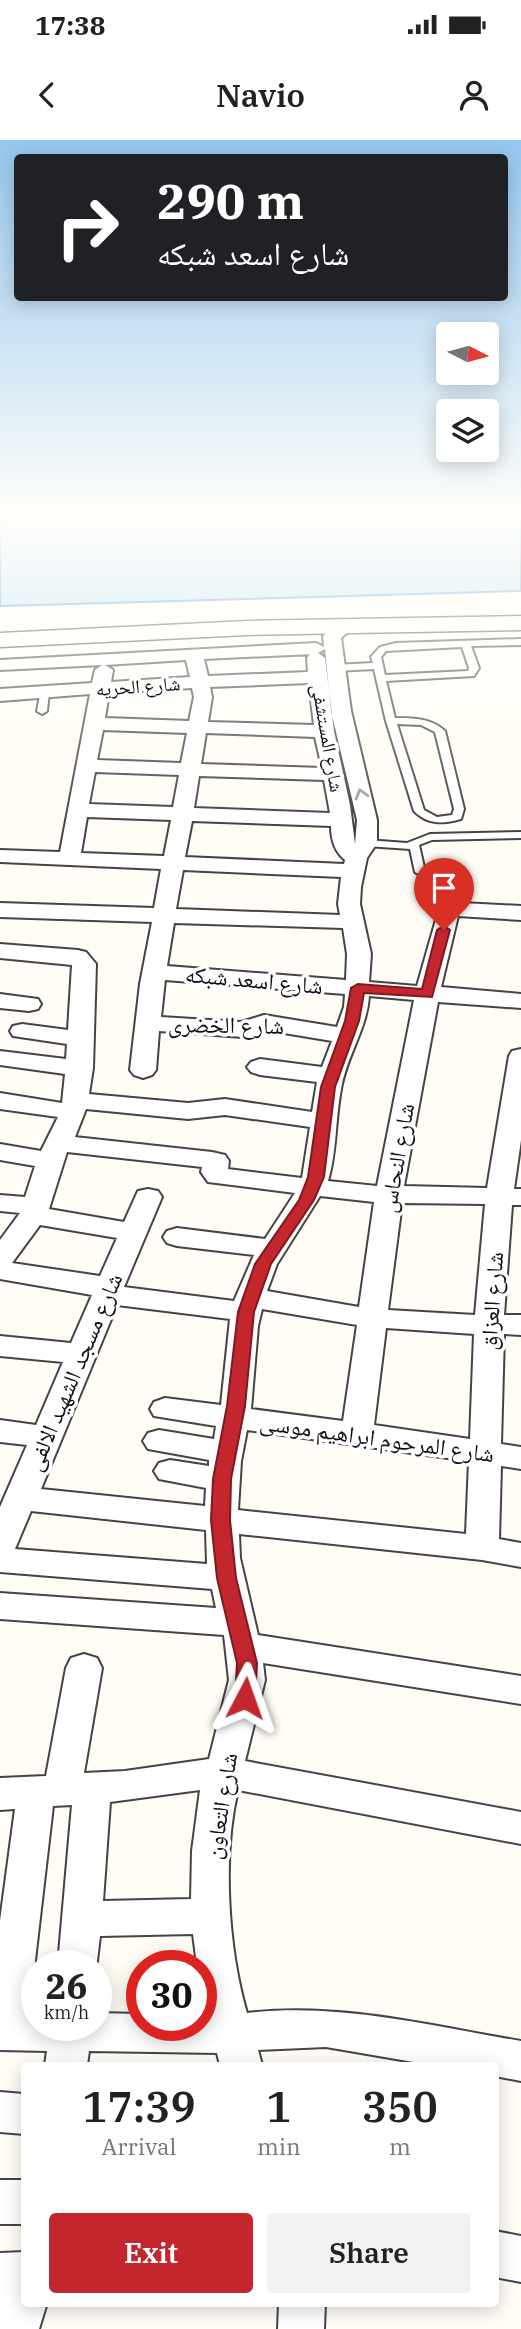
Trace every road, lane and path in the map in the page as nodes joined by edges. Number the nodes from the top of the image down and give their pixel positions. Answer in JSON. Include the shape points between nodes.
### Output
{"nodes":[{"id":1,"x":212,"y":619,"type":"edge"},
{"id":2,"x":521,"y":622,"type":"edge"},
{"id":3,"x":346,"y":625,"type":"junction"},
{"id":4,"x":294,"y":626,"type":"junction"},
{"id":5,"x":0,"y":629,"type":"edge"},
{"id":6,"x":104,"y":634,"type":"junction"},
{"id":7,"x":0,"y":640,"type":"edge"},
{"id":8,"x":521,"y":642,"type":"edge"},
{"id":9,"x":467,"y":644,"type":"junction"},
{"id":10,"x":316,"y":648,"type":"junction"},
{"id":11,"x":252,"y":650,"type":"junction"},
{"id":12,"x":194,"y":653,"type":"junction"},
{"id":13,"x":150,"y":655,"type":"junction"},
{"id":14,"x":105,"y":658,"type":"junction"},
{"id":15,"x":52,"y":662,"type":"junction"},
{"id":16,"x":3,"y":665,"type":"edge"},
{"id":17,"x":378,"y":666,"type":"junction"},
{"id":18,"x":323,"y":671,"type":"junction"},
{"id":19,"x":381,"y":678,"type":"junction"},
{"id":20,"x":258,"y":679,"type":"junction"},
{"id":21,"x":201,"y":681,"type":"junction"},
{"id":22,"x":157,"y":684,"type":"junction"},
{"id":23,"x":103,"y":688,"type":"junction"},
{"id":24,"x":5,"y":695,"type":"edge"},
{"id":25,"x":48,"y":698,"type":"junction"},
{"id":26,"x":391,"y":721,"type":"junction"},
{"id":27,"x":96,"y":724,"type":"junction"},
{"id":28,"x":198,"y":727,"type":"junction"},
{"id":29,"x":324,"y":731,"type":"junction"},
{"id":30,"x":88,"y":766,"type":"junction"},
{"id":31,"x":190,"y":769,"type":"junction"},
{"id":32,"x":332,"y":774,"type":"junction"},
{"id":33,"x":79,"y":810,"type":"junction"},
{"id":34,"x":183,"y":814,"type":"junction"},
{"id":35,"x":342,"y":820,"type":"junction"},
{"id":36,"x":521,"y":835,"type":"edge"},
{"id":37,"x":414,"y":845,"type":"junction"},
{"id":38,"x":0,"y":856,"type":"edge"},
{"id":39,"x":358,"y":857,"type":"junction"},
{"id":40,"x":69,"y":859,"type":"junction"},
{"id":41,"x":174,"y":864,"type":"junction"},
{"id":42,"x":420,"y":872,"type":"dead end"},
{"id":43,"x":0,"y":909,"type":"edge"},
{"id":44,"x":521,"y":913,"type":"edge"},
{"id":45,"x":165,"y":915,"type":"junction"},
{"id":46,"x":352,"y":922,"type":"junction"},
{"id":47,"x":0,"y":951,"type":"edge"},
{"id":48,"x":0,"y":970,"type":"edge"},
{"id":49,"x":155,"y":972,"type":"junction"},
{"id":50,"x":83,"y":976,"type":"junction"},
{"id":51,"x":358,"y":988,"type":"junction"},
{"id":52,"x":427,"y":994,"type":"junction"},
{"id":53,"x":0,"y":1001,"type":"edge"},
{"id":54,"x":521,"y":1001,"type":"edge"},
{"id":55,"x":29,"y":1004,"type":"dead end"},
{"id":56,"x":147,"y":1023,"type":"junction"},
{"id":57,"x":22,"y":1031,"type":"dead end"},
{"id":58,"x":346,"y":1036,"type":"junction"},
{"id":59,"x":81,"y":1039,"type":"junction"},
{"id":60,"x":521,"y":1056,"type":"edge"},
{"id":61,"x":0,"y":1058,"type":"edge"},
{"id":62,"x":79,"y":1068,"type":"junction"},
{"id":63,"x":260,"y":1068,"type":"dead end"},
{"id":64,"x":143,"y":1070,"type":"dead end"},
{"id":65,"x":331,"y":1076,"type":"junction"},
{"id":66,"x":0,"y":1101,"type":"edge"},
{"id":67,"x":74,"y":1106,"type":"junction"},
{"id":68,"x":164,"y":1109,"type":"junction"},
{"id":69,"x":323,"y":1121,"type":"junction"},
{"id":70,"x":0,"y":1152,"type":"edge"},
{"id":71,"x":54,"y":1152,"type":"junction"},
{"id":72,"x":147,"y":1153,"type":"junction"},
{"id":73,"x":312,"y":1188,"type":"junction"},
{"id":74,"x":389,"y":1195,"type":"junction"},
{"id":75,"x":148,"y":1197,"type":"dead end"},
{"id":76,"x":510,"y":1197,"type":"edge"},
{"id":77,"x":0,"y":1203,"type":"edge"},
{"id":78,"x":24,"y":1219,"type":"edge"},
{"id":79,"x":133,"y":1232,"type":"junction"},
{"id":80,"x":177,"y":1237,"type":"dead end"},
{"id":81,"x":273,"y":1249,"type":"junction"},
{"id":82,"x":0,"y":1259,"type":"edge"},
{"id":83,"x":0,"y":1270,"type":"edge"},
{"id":84,"x":108,"y":1291,"type":"junction"},
{"id":85,"x":248,"y":1304,"type":"junction"},
{"id":86,"x":370,"y":1319,"type":"junction"},
{"id":87,"x":489,"y":1325,"type":"junction"},
{"id":88,"x":521,"y":1325,"type":"edge"},
{"id":89,"x":0,"y":1346,"type":"edge"},
{"id":90,"x":83,"y":1354,"type":"junction"},
{"id":91,"x":164,"y":1409,"type":"dead end"},
{"id":92,"x":234,"y":1418,"type":"junction"},
{"id":93,"x":0,"y":1431,"type":"edge"},
{"id":94,"x":357,"y":1433,"type":"junction"},
{"id":95,"x":48,"y":1437,"type":"junction"},
{"id":96,"x":159,"y":1441,"type":"dead end"},
{"id":97,"x":485,"y":1452,"type":"junction"},
{"id":98,"x":521,"y":1458,"type":"edge"},
{"id":99,"x":224,"y":1466,"type":"junction"},
{"id":100,"x":170,"y":1471,"type":"dead end"},
{"id":101,"x":11,"y":1507,"type":"edge"},
{"id":102,"x":220,"y":1520,"type":"junction"},
{"id":103,"x":0,"y":1546,"type":"edge"},
{"id":104,"x":482,"y":1548,"type":"junction"},
{"id":105,"x":521,"y":1555,"type":"edge"},
{"id":106,"x":0,"y":1560,"type":"edge"},
{"id":107,"x":226,"y":1578,"type":"junction"},
{"id":108,"x":0,"y":1606,"type":"edge"},
{"id":109,"x":241,"y":1634,"type":"junction"},
{"id":110,"x":84,"y":1668,"type":"dead end"},
{"id":111,"x":521,"y":1690,"type":"edge"},
{"id":112,"x":222,"y":1772,"type":"junction"},
{"id":113,"x":47,"y":1792,"type":"edge"},
{"id":114,"x":521,"y":1828,"type":"edge"},
{"id":115,"x":211,"y":1916,"type":"junction"},
{"id":116,"x":83,"y":1919,"type":"junction"},
{"id":117,"x":80,"y":1950,"type":"edge"},
{"id":118,"x":3,"y":2031,"type":"edge"},
{"id":119,"x":21,"y":2033,"type":"edge"},
{"id":120,"x":87,"y":2041,"type":"edge"},
{"id":121,"x":236,"y":2050,"type":"edge"},
{"id":122,"x":521,"y":2060,"type":"edge"},
{"id":123,"x":0,"y":2112,"type":"edge"},
{"id":124,"x":21,"y":2114,"type":"edge"},
{"id":125,"x":21,"y":2202,"type":"edge"},
{"id":126,"x":0,"y":2203,"type":"edge"},
{"id":127,"x":499,"y":2255,"type":"edge"},
{"id":128,"x":521,"y":2259,"type":"edge"},
{"id":129,"x":0,"y":2276,"type":"edge"},
{"id":130,"x":21,"y":2276,"type":"edge"},
{"id":131,"x":22,"y":2307,"type":"edge"},
{"id":132,"x":302,"y":2307,"type":"edge"},
{"id":133,"x":16,"y":2329,"type":"edge"},
{"id":134,"x":301,"y":2329,"type":"edge"}],
"edges":[{"from":1,"to":5,"type":"street"},
{"from":2,"to":3,"type":"street"},
{"from":3,"to":4,"type":"street"},
{"from":3,"to":18,"type":"street","name":"شارع المستشفى","via":[[332,636]]},
{"from":4,"to":6,"type":"street"},
{"from":4,"to":10,"type":"street","via":[[312,633]]},
{"from":6,"to":7,"type":"street"},
{"from":6,"to":14,"type":"street"},
{"from":8,"to":9,"type":"lane"},
{"from":9,"to":17,"type":"lane","via":[[383,649],[376,656]]},
{"from":9,"to":19,"type":"lane","via":[[474,668],[471,674]]},
{"from":10,"to":11,"type":"street"},
{"from":10,"to":18,"type":"street","name":"شارع المستشفى"},
{"from":11,"to":12,"type":"street"},
{"from":11,"to":20,"type":"street"},
{"from":12,"to":13,"type":"street"},
{"from":12,"to":21,"type":"street"},
{"from":13,"to":14,"type":"street"},
{"from":13,"to":22,"type":"street"},
{"from":14,"to":15,"type":"street"},
{"from":14,"to":23,"type":"street"},
{"from":15,"to":16,"type":"street"},
{"from":15,"to":25,"type":"street"},
{"from":16,"to":24,"type":"street"},
{"from":17,"to":18,"type":"lane"},
{"from":17,"to":19,"type":"lane"},
{"from":18,"to":20,"type":"street","name":"شارع الحريه"},
{"from":18,"to":29,"type":"street","name":"شارع المستشفى"},
{"from":39,"to":18,"type":"street","name":"شارع المستشفى","one_way":true,"via":[[365,806],[344,726]]},
{"from":19,"to":26,"type":"lane"},
{"from":20,"to":21,"type":"street","name":"شارع الحريه"},
{"from":21,"to":22,"type":"street","name":"شارع الحريه"},
{"from":21,"to":28,"type":"street"},
{"from":22,"to":23,"type":"street","name":"شارع الحريه"},
{"from":23,"to":25,"type":"street","name":"شارع الحريه"},
{"from":23,"to":27,"type":"street"},
{"from":24,"to":25,"type":"street","name":"شارع الحريه"},
{"from":26,"to":26,"type":"lane","via":[[419,811],[428,819],[457,817],[459,809],[440,731],[419,721]]},
{"from":27,"to":28,"type":"street"},
{"from":27,"to":30,"type":"street"},
{"from":28,"to":29,"type":"street"},
{"from":28,"to":31,"type":"street"},
{"from":29,"to":32,"type":"street","name":"شارع المستشفى"},
{"from":30,"to":31,"type":"street"},
{"from":30,"to":33,"type":"street"},
{"from":31,"to":32,"type":"street"},
{"from":31,"to":34,"type":"street"},
{"from":32,"to":35,"type":"street","name":"شارع المستشفى"},
{"from":33,"to":34,"type":"street"},
{"from":33,"to":40,"type":"street"},
{"from":34,"to":35,"type":"street"},
{"from":34,"to":41,"type":"street"},
{"from":35,"to":39,"type":"street","name":"شارع المستشفى","via":[[343,843]]},
{"from":36,"to":37,"type":"lane","via":[[434,837]]},
{"from":37,"to":39,"type":"lane"},
{"from":37,"to":42,"type":"lane"},
{"from":38,"to":40,"type":"street"},
{"from":39,"to":41,"type":"street"},
{"from":39,"to":46,"type":"street","name":"شارع المستشفى","via":[[349,896]]},
{"from":40,"to":41,"type":"street"},
{"from":41,"to":45,"type":"street"},
{"from":43,"to":45,"type":"street"},
{"from":44,"to":52,"type":"street","name":"شارع النحاس","via":[[452,897]]},
{"from":45,"to":46,"type":"street"},
{"from":45,"to":49,"type":"street"},
{"from":46,"to":51,"type":"street","name":"شارع المستشفى","via":[[359,954]]},
{"from":47,"to":50,"type":"street","via":[[78,957],[84,961]]},
{"from":48,"to":50,"type":"street"},
{"from":49,"to":51,"type":"street","name":"شارع اسعد شبكه"},
{"from":49,"to":56,"type":"street"},
{"from":50,"to":59,"type":"street"},
{"from":51,"to":52,"type":"street","name":"شارع اسعد شبكه"},
{"from":51,"to":58,"type":"street","name":"شارع التعاون"},
{"from":52,"to":54,"type":"street","name":"شارع اسعد شبكه"},
{"from":52,"to":74,"type":"street","name":"شارع النحاس"},
{"from":53,"to":55,"type":"street"},
{"from":56,"to":58,"type":"street","name":"شارع الخضرى","via":[[243,1030],[264,1022]]},
{"from":56,"to":64,"type":"street"},
{"from":57,"to":59,"type":"street"},
{"from":58,"to":65,"type":"street","name":"شارع التعاون"},
{"from":59,"to":62,"type":"street"},
{"from":60,"to":76,"type":"street","name":"شارع العزاق"},
{"from":61,"to":62,"type":"street"},
{"from":62,"to":67,"type":"street"},
{"from":63,"to":65,"type":"street"},
{"from":65,"to":69,"type":"street","name":"شارع التعاون"},
{"from":66,"to":67,"type":"street"},
{"from":67,"to":68,"type":"street"},
{"from":67,"to":71,"type":"street"},
{"from":68,"to":69,"type":"street","via":[[225,1107]]},
{"from":68,"to":72,"type":"street","via":[[161,1131]]},
{"from":69,"to":73,"type":"street","name":"شارع التعاون"},
{"from":70,"to":71,"type":"street"},
{"from":71,"to":72,"type":"street"},
{"from":71,"to":78,"type":"street"},
{"from":72,"to":73,"type":"street","via":[[214,1160],[218,1175]]},
{"from":73,"to":74,"type":"street"},
{"from":73,"to":81,"type":"street","name":"شارع التعاون"},
{"from":74,"to":76,"type":"street"},
{"from":74,"to":86,"type":"street","name":"شارع النحاس"},
{"from":75,"to":79,"type":"street","name":"شارع مسجد الشهيد الالفى"},
{"from":76,"to":87,"type":"street","name":"شارع العزاق"},
{"from":77,"to":78,"type":"street"},
{"from":78,"to":79,"type":"street"},
{"from":78,"to":82,"type":"street"},
{"from":79,"to":84,"type":"street","name":"شارع مسجد الشهيد الالفى"},
{"from":80,"to":81,"type":"street"},
{"from":81,"to":85,"type":"street","name":"شارع التعاون"},
{"from":83,"to":84,"type":"street"},
{"from":84,"to":85,"type":"street"},
{"from":84,"to":90,"type":"street","name":"شارع مسجد الشهيد الالفى"},
{"from":85,"to":86,"type":"street"},
{"from":85,"to":92,"type":"street","name":"شارع التعاون"},
{"from":86,"to":87,"type":"street"},
{"from":86,"to":94,"type":"street","name":"شارع النحاس"},
{"from":87,"to":88,"type":"street"},
{"from":87,"to":97,"type":"street","name":"شارع العزاق"},
{"from":89,"to":90,"type":"street"},
{"from":90,"to":95,"type":"street","name":"شارع مسجد الشهيد الالفى"},
{"from":91,"to":92,"type":"street","name":"شارع المرحوم ابراهيم موسى"},
{"from":92,"to":94,"type":"street","name":"شارع المرحوم ابراهيم موسى"},
{"from":92,"to":99,"type":"street","name":"شارع التعاون"},
{"from":93,"to":95,"type":"street"},
{"from":94,"to":97,"type":"street","name":"شارع المرحوم ابراهيم موسى"},
{"from":95,"to":101,"type":"street","name":"شارع مسجد الشهيد الالفى"},
{"from":96,"to":99,"type":"street"},
{"from":97,"to":98,"type":"street","name":"شارع المرحوم ابراهيم موسى"},
{"from":97,"to":104,"type":"street","name":"شارع العزاق"},
{"from":99,"to":100,"type":"street"},
{"from":99,"to":102,"type":"street","name":"شارع التعاون"},
{"from":101,"to":102,"type":"street"},
{"from":101,"to":103,"type":"street","name":"شارع مسجد الشهيد الالفى"},
{"from":102,"to":104,"type":"street"},
{"from":102,"to":107,"type":"street","name":"شارع التعاون"},
{"from":104,"to":105,"type":"street"},
{"from":106,"to":107,"type":"street"},
{"from":107,"to":109,"type":"street","name":"شارع التعاون"},
{"from":108,"to":109,"type":"street"},
{"from":109,"to":111,"type":"street"},
{"from":109,"to":112,"type":"street","name":"شارع التعاون","via":[[245,1698]]},
{"from":110,"to":113,"type":"street"},
{"from":112,"to":113,"type":"street"},
{"from":112,"to":114,"type":"street"},
{"from":112,"to":115,"type":"street","name":"شارع التعاون","via":[[211,1851]]},
{"from":113,"to":116,"type":"street"},
{"from":113,"to":118,"type":"street"},
{"from":115,"to":116,"type":"street"},
{"from":115,"to":121,"type":"street","name":"شارع التعاون","via":[[221,1994]]},
{"from":116,"to":117,"type":"street"},
{"from":118,"to":119,"type":"street"},
{"from":120,"to":121,"type":"street"},
{"from":121,"to":122,"type":"street","via":[[278,2028],[338,2029]]},
{"from":123,"to":124,"type":"street"},
{"from":125,"to":126,"type":"street"},
{"from":127,"to":128,"type":"street"},
{"from":129,"to":130,"type":"street"},
{"from":131,"to":133,"type":"street"},
{"from":132,"to":134,"type":"street"}]}
